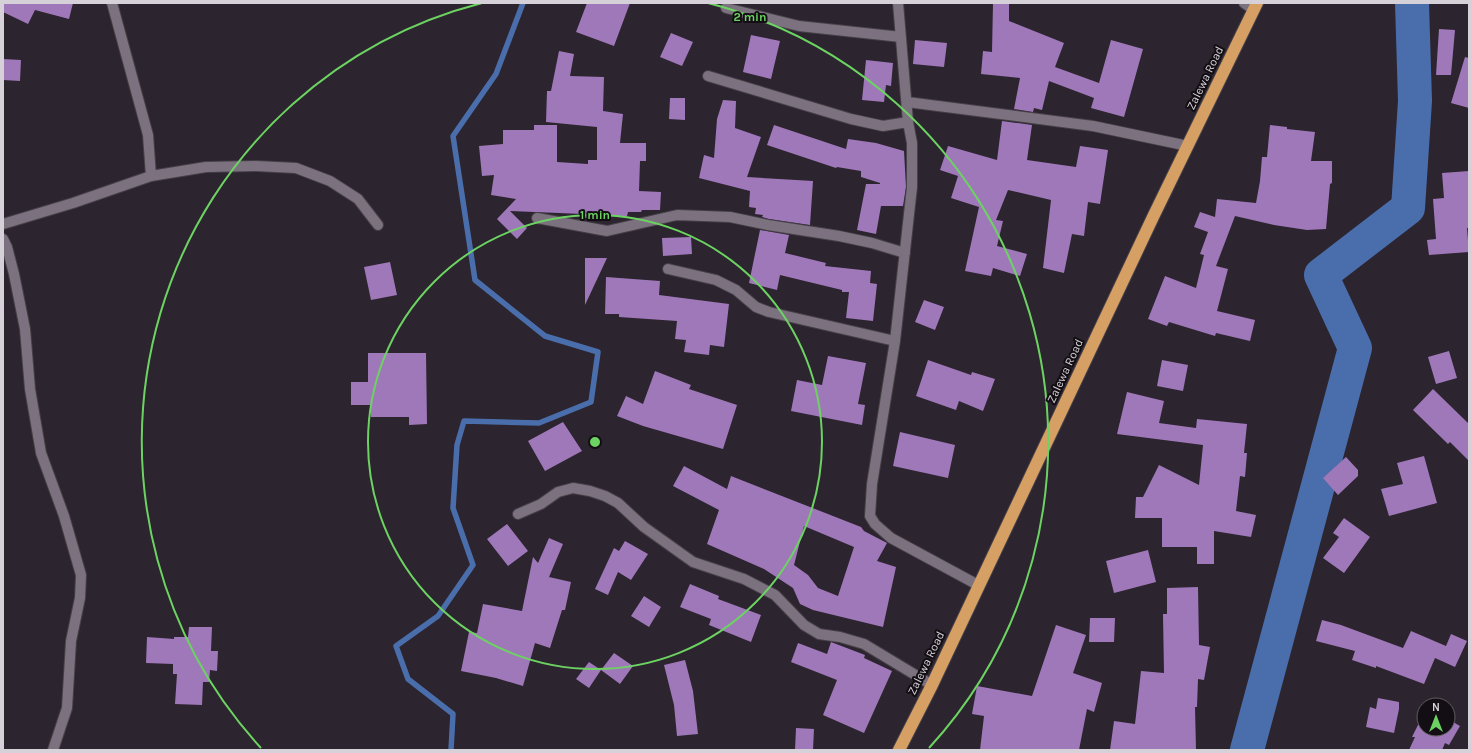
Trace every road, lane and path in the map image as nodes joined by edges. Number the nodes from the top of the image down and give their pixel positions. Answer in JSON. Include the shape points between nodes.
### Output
{"nodes":[{"id":1,"x":112,"y":3,"type":"edge"},
{"id":2,"x":898,"y":3,"type":"edge"},
{"id":3,"x":1251,"y":5,"type":"edge"},
{"id":4,"x":726,"y":8,"type":"dead end"},
{"id":5,"x":901,"y":37,"type":"junction"},
{"id":6,"x":708,"y":76,"type":"dead end"},
{"id":7,"x":906,"y":102,"type":"junction"},
{"id":8,"x":908,"y":122,"type":"junction"},
{"id":9,"x":1188,"y":146,"type":"junction"},
{"id":10,"x":151,"y":176,"type":"junction"},
{"id":11,"x":537,"y":218,"type":"dead end"},
{"id":12,"x":3,"y":224,"type":"edge"},
{"id":13,"x":378,"y":225,"type":"dead end"},
{"id":14,"x":3,"y":239,"type":"edge"},
{"id":15,"x":905,"y":253,"type":"junction"},
{"id":16,"x":668,"y":269,"type":"dead end"},
{"id":17,"x":895,"y":341,"type":"junction"},
{"id":18,"x":518,"y":514,"type":"dead end"},
{"id":19,"x":978,"y":585,"type":"junction"},
{"id":20,"x":932,"y":684,"type":"junction"},
{"id":21,"x":53,"y":750,"type":"edge"},
{"id":22,"x":899,"y":750,"type":"edge"}],
"edges":[{"from":1,"to":10,"type":"street","via":[[148,135]]},
{"from":2,"to":5,"type":"street"},
{"from":3,"to":9,"type":"highway","name":"Zalewa Road"},
{"from":4,"to":5,"type":"street","via":[[799,26]]},
{"from":5,"to":7,"type":"street"},
{"from":6,"to":8,"type":"street","via":[[864,122],[883,126]]},
{"from":7,"to":8,"type":"street"},
{"from":7,"to":9,"type":"street","via":[[1093,126]]},
{"from":8,"to":15,"type":"street","via":[[912,143],[912,187]]},
{"from":9,"to":19,"type":"highway","name":"Zalewa Road"},
{"from":10,"to":12,"type":"street"},
{"from":10,"to":13,"type":"street","via":[[206,167],[296,168],[330,181],[358,199]]},
{"from":11,"to":15,"type":"street","via":[[607,231],[677,215],[730,217],[839,236]]},
{"from":14,"to":21,"type":"street","via":[[14,274],[25,329],[30,389],[41,453],[64,516],[81,575],[80,598],[72,641],[67,708]]},
{"from":15,"to":17,"type":"street"},
{"from":16,"to":17,"type":"street","via":[[716,280],[736,290],[756,307],[769,312]]},
{"from":17,"to":19,"type":"street","via":[[872,484],[870,516],[891,538]]},
{"from":18,"to":20,"type":"street","via":[[541,504],[558,492],[572,488],[605,496],[618,503],[644,527],[693,562],[744,579],[775,596],[804,625],[819,634],[864,644]]},
{"from":19,"to":20,"type":"highway","name":"Zalewa Road"},
{"from":20,"to":22,"type":"highway","name":"Zalewa Road"}]}
